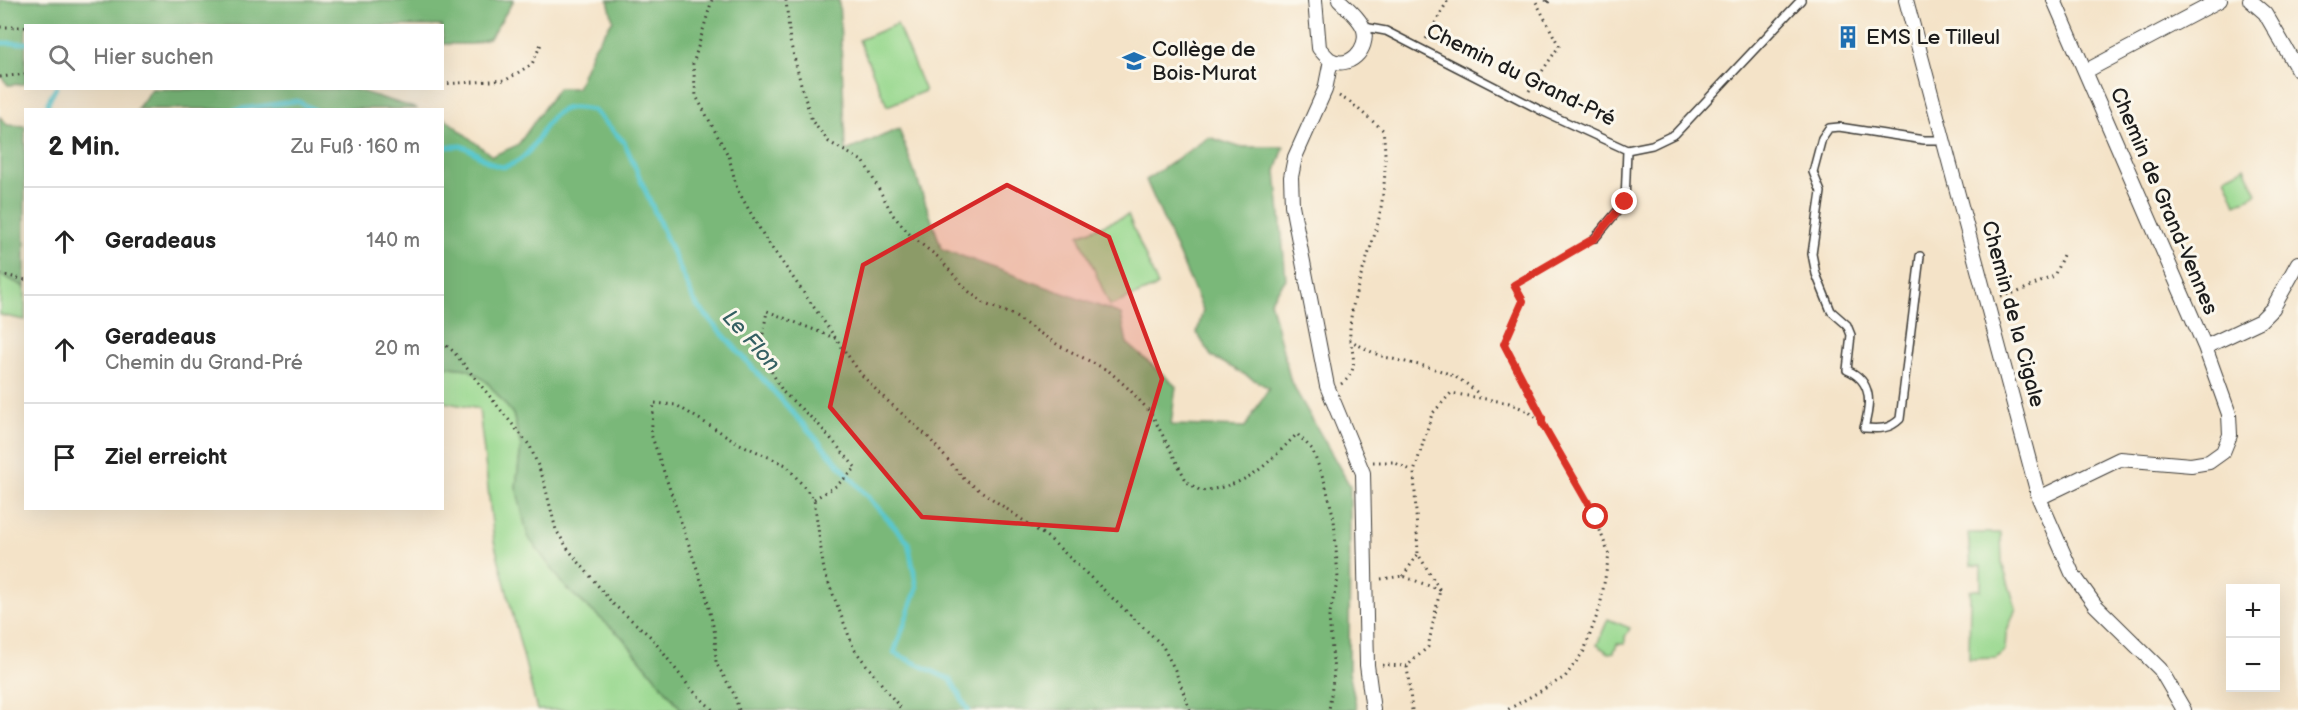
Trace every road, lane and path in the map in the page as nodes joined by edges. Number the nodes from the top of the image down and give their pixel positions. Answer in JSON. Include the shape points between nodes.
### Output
{"nodes":[{"id":1,"x":712,"y":0,"type":"edge"},
{"id":2,"x":786,"y":0,"type":"edge"},
{"id":3,"x":1315,"y":0,"type":"edge"},
{"id":4,"x":1339,"y":0,"type":"edge"},
{"id":5,"x":1448,"y":0,"type":"edge"},
{"id":6,"x":1535,"y":0,"type":"edge"},
{"id":7,"x":1801,"y":0,"type":"edge"},
{"id":8,"x":1906,"y":0,"type":"edge"},
{"id":9,"x":2054,"y":0,"type":"edge"},
{"id":10,"x":2218,"y":0,"type":"edge"},
{"id":11,"x":2250,"y":0,"type":"edge"},
{"id":12,"x":0,"y":27,"type":"edge"},
{"id":13,"x":24,"y":27,"type":"edge"},
{"id":14,"x":1364,"y":27,"type":"junction"},
{"id":15,"x":541,"y":44,"type":"dead end"},
{"id":16,"x":1420,"y":49,"type":"junction"},
{"id":17,"x":1331,"y":60,"type":"junction"},
{"id":18,"x":2298,"y":70,"type":"edge"},
{"id":19,"x":2086,"y":71,"type":"junction"},
{"id":20,"x":24,"y":74,"type":"edge"},
{"id":21,"x":0,"y":77,"type":"edge"},
{"id":22,"x":444,"y":84,"type":"edge"},
{"id":23,"x":1334,"y":94,"type":"dead end"},
{"id":24,"x":1522,"y":102,"type":"junction"},
{"id":25,"x":1945,"y":140,"type":"junction"},
{"id":26,"x":1627,"y":150,"type":"junction"},
{"id":27,"x":1595,"y":238,"type":"joint"},
{"id":28,"x":2063,"y":255,"type":"dead end"},
{"id":29,"x":1920,"y":256,"type":"dead end"},
{"id":30,"x":2298,"y":263,"type":"edge"},
{"id":31,"x":0,"y":274,"type":"edge"},
{"id":32,"x":24,"y":280,"type":"edge"},
{"id":33,"x":2000,"y":296,"type":"dead end"},
{"id":34,"x":839,"y":340,"type":"junction"},
{"id":35,"x":1350,"y":340,"type":"junction"},
{"id":36,"x":444,"y":344,"type":"edge"},
{"id":37,"x":2205,"y":347,"type":"junction"},
{"id":38,"x":1338,"y":386,"type":"dead end"},
{"id":39,"x":1481,"y":397,"type":"junction"},
{"id":40,"x":1542,"y":423,"type":"junction"},
{"id":41,"x":1369,"y":462,"type":"dead end"},
{"id":42,"x":1414,"y":472,"type":"junction"},
{"id":43,"x":2039,"y":498,"type":"junction"},
{"id":44,"x":814,"y":499,"type":"junction"},
{"id":45,"x":1418,"y":554,"type":"junction"},
{"id":46,"x":1403,"y":576,"type":"junction"},
{"id":47,"x":1376,"y":579,"type":"dead end"},
{"id":48,"x":1440,"y":590,"type":"junction"},
{"id":49,"x":1377,"y":665,"type":"dead end"},
{"id":50,"x":1407,"y":666,"type":"junction"},
{"id":51,"x":713,"y":710,"type":"edge"},
{"id":52,"x":739,"y":710,"type":"edge"},
{"id":53,"x":902,"y":710,"type":"edge"},
{"id":54,"x":1190,"y":710,"type":"edge"},
{"id":55,"x":1329,"y":710,"type":"edge"},
{"id":56,"x":1373,"y":710,"type":"edge"},
{"id":57,"x":1412,"y":710,"type":"edge"},
{"id":58,"x":1507,"y":710,"type":"edge"},
{"id":59,"x":2184,"y":710,"type":"edge"}],
"edges":[{"from":1,"to":34,"type":"path","via":[[693,64],[696,96],[722,143],[745,206]]},
{"from":2,"to":55,"type":"path","via":[[790,41],[802,88],[812,121],[829,142],[864,162],[893,215],[967,290],[985,304],[1011,314],[1058,345],[1109,371],[1130,390],[1151,413],[1187,482],[1202,491],[1227,488],[1252,477],[1298,434],[1312,449],[1334,519],[1338,579],[1329,617],[1334,672]]},
{"from":3,"to":17,"type":"street","via":[[1319,48]]},
{"from":4,"to":14,"type":"street"},
{"from":5,"to":16,"type":"path"},
{"from":6,"to":24,"type":"path","via":[[1559,46]]},
{"from":7,"to":26,"type":"lane","name":"Chemin du Grand-Pré","via":[[1675,134],[1652,146]]},
{"from":8,"to":25,"type":"street","name":"Chemin de la Cigale"},
{"from":9,"to":19,"type":"street","name":"Chemin de Grand-Vennes"},
{"from":10,"to":19,"type":"street","name":"Chemin de Grand-Vennes"},
{"from":11,"to":18,"type":"street","via":[[2265,13]]},
{"from":12,"to":13,"type":"path"},
{"from":14,"to":16,"type":"lane","name":"Chemin du Grand-Pré","via":[[1386,31]]},
{"from":14,"to":17,"type":"street","via":[[1366,41],[1358,56],[1346,62]]},
{"from":15,"to":22,"type":"path","via":[[532,64],[506,80]]},
{"from":16,"to":24,"type":"lane","name":"Chemin du Grand-Pré"},
{"from":17,"to":56,"type":"street","via":[[1325,90],[1290,177],[1327,386],[1363,473],[1367,664]]},
{"from":19,"to":37,"type":"street","name":"Chemin de Grand-Vennes"},
{"from":20,"to":21,"type":"path"},
{"from":23,"to":35,"type":"path","via":[[1350,102],[1383,130],[1387,156],[1379,217],[1349,319]]},
{"from":24,"to":26,"type":"lane","name":"Chemin du Grand-Pré"},
{"from":25,"to":29,"type":"lane","via":[[1839,127],[1829,128],[1822,138],[1813,172],[1821,192],[1812,254],[1831,311],[1847,325],[1851,335],[1847,370],[1856,373],[1869,390],[1870,407],[1864,428],[1879,430],[1900,419]]},
{"from":25,"to":43,"type":"street","name":"Chemin de la Cigale"},
{"from":26,"to":27,"type":"lane","name":"Chemin du Grand-Pré","via":[[1625,202]]},
{"from":27,"to":40,"type":"path","via":[[1514,285],[1523,301],[1504,344]]},
{"from":28,"to":33,"type":"path","via":[[2054,276]]},
{"from":30,"to":37,"type":"street","name":"Chemin de Grand-Vennes","via":[[2273,308],[2260,321]]},
{"from":31,"to":32,"type":"path"},
{"from":34,"to":44,"type":"path","via":[[767,310],[760,351],[783,392],[819,425],[856,468]]},
{"from":34,"to":54,"type":"path","via":[[861,374],[928,436],[965,480],[1050,539],[1162,645]]},
{"from":35,"to":38,"type":"path","via":[[1355,364],[1348,379]]},
{"from":35,"to":39,"type":"path","via":[[1387,358],[1439,368],[1464,381]]},
{"from":36,"to":51,"type":"path","via":[[530,446],[556,530],[568,549],[613,604],[651,637],[691,689]]},
{"from":37,"to":43,"type":"street","name":"Chemin de Grand-Vennes","via":[[2229,414],[2230,435],[2223,452],[2209,462],[2191,465],[2120,459]]},
{"from":39,"to":40,"type":"path","via":[[1528,411]]},
{"from":39,"to":42,"type":"path","via":[[1451,393],[1438,407],[1432,414]]},
{"from":40,"to":58,"type":"path","via":[[1596,517],[1609,555],[1600,607],[1584,651],[1565,677]]},
{"from":41,"to":42,"type":"path","via":[[1393,462]]},
{"from":42,"to":45,"type":"path"},
{"from":43,"to":59,"type":"street","name":"Chemin de la Cigale","via":[[2072,573],[2095,605],[2160,669]]},
{"from":44,"to":52,"type":"path","via":[[786,465],[740,444],[676,405],[654,403],[651,434],[706,595],[715,634],[716,663]]},
{"from":44,"to":53,"type":"path","via":[[824,571],[854,649]]},
{"from":45,"to":46,"type":"path"},
{"from":45,"to":48,"type":"path"},
{"from":46,"to":47,"type":"path"},
{"from":46,"to":48,"type":"path"},
{"from":48,"to":50,"type":"path","via":[[1428,647]]},
{"from":49,"to":50,"type":"path"},
{"from":50,"to":57,"type":"path"}]}
